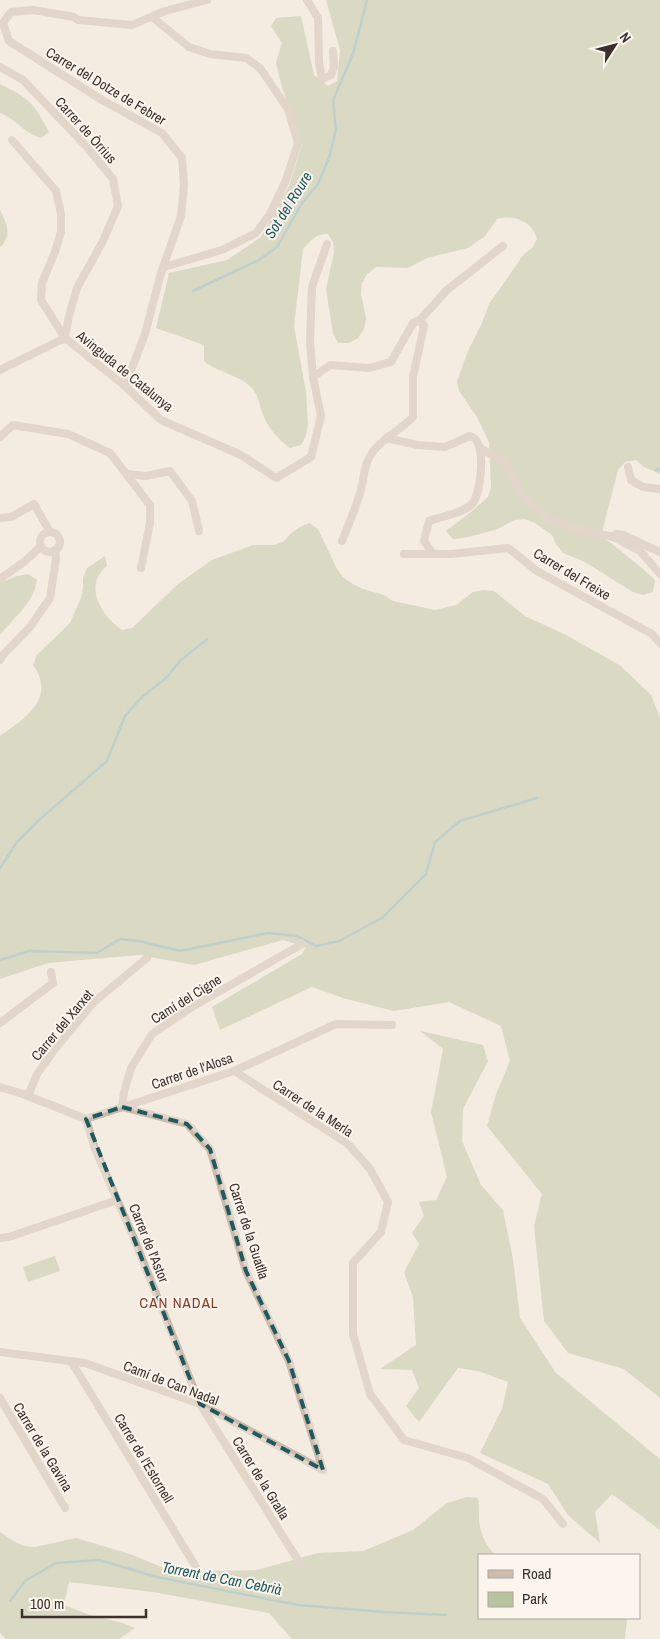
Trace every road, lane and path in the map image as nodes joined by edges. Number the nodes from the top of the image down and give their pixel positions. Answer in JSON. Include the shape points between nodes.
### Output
{"nodes":[{"id":1,"x":207,"y":0,"type":"edge"},
{"id":2,"x":307,"y":0,"type":"edge"},
{"id":3,"x":152,"y":17,"type":"junction"},
{"id":4,"x":333,"y":51,"type":"dead end"},
{"id":5,"x":0,"y":67,"type":"edge"},
{"id":6,"x":12,"y":140,"type":"dead end"},
{"id":7,"x":326,"y":244,"type":"dead end"},
{"id":8,"x":503,"y":246,"type":"dead end"},
{"id":9,"x":164,"y":267,"type":"junction"},
{"id":10,"x":417,"y":321,"type":"junction"},
{"id":11,"x":65,"y":338,"type":"junction"},
{"id":12,"x":0,"y":370,"type":"edge"},
{"id":13,"x":314,"y":377,"type":"junction"},
{"id":14,"x":125,"y":386,"type":"junction"},
{"id":15,"x":0,"y":437,"type":"edge"},
{"id":16,"x":387,"y":438,"type":"junction"},
{"id":17,"x":480,"y":448,"type":"junction"},
{"id":18,"x":628,"y":467,"type":"dead end"},
{"id":19,"x":127,"y":474,"type":"junction"},
{"id":20,"x":660,"y":489,"type":"edge"},
{"id":21,"x":0,"y":518,"type":"edge"},
{"id":22,"x":50,"y":532,"type":"junction"},
{"id":23,"x":199,"y":532,"type":"dead end"},
{"id":24,"x":614,"y":537,"type":"junction"},
{"id":25,"x":342,"y":541,"type":"dead end"},
{"id":26,"x":41,"y":546,"type":"junction"},
{"id":27,"x":55,"y":550,"type":"junction"},
{"id":28,"x":660,"y":552,"type":"edge"},
{"id":29,"x":404,"y":554,"type":"dead end"},
{"id":30,"x":433,"y":554,"type":"junction"},
{"id":31,"x":141,"y":568,"type":"dead end"},
{"id":32,"x":660,"y":574,"type":"edge"},
{"id":33,"x":0,"y":579,"type":"edge"},
{"id":34,"x":660,"y":643,"type":"edge"},
{"id":35,"x":0,"y":660,"type":"edge"},
{"id":36,"x":302,"y":944,"type":"dead end"},
{"id":37,"x":147,"y":958,"type":"dead end"},
{"id":38,"x":50,"y":972,"type":"dead end"},
{"id":39,"x":0,"y":1023,"type":"edge"},
{"id":40,"x":392,"y":1025,"type":"dead end"},
{"id":41,"x":234,"y":1071,"type":"junction"},
{"id":42,"x":0,"y":1087,"type":"edge"},
{"id":43,"x":28,"y":1096,"type":"junction"},
{"id":44,"x":122,"y":1108,"type":"junction"},
{"id":45,"x":86,"y":1119,"type":"junction"},
{"id":46,"x":117,"y":1200,"type":"junction"},
{"id":47,"x":0,"y":1238,"type":"edge"},
{"id":48,"x":0,"y":1352,"type":"edge"},
{"id":49,"x":71,"y":1362,"type":"junction"},
{"id":50,"x":0,"y":1398,"type":"edge"},
{"id":51,"x":200,"y":1404,"type":"junction"},
{"id":52,"x":323,"y":1470,"type":"joint"},
{"id":53,"x":65,"y":1508,"type":"dead end"},
{"id":54,"x":563,"y":1524,"type":"dead end"},
{"id":55,"x":301,"y":1565,"type":"dead end"},
{"id":56,"x":196,"y":1567,"type":"dead end"}],
"edges":[{"from":1,"to":3,"type":"street","name":"Carrer del Dotze de Febrer"},
{"from":2,"to":4,"type":"street","via":[[318,18],[322,79],[331,75],[334,68]]},
{"from":3,"to":9,"type":"street","via":[[189,46],[210,54],[246,58],[260,68],[288,109],[298,143],[286,180],[270,214],[256,233],[222,250]]},
{"from":3,"to":9,"type":"street","name":"Carrer del Dotze de Febrer","via":[[125,25],[78,20],[33,10],[11,12],[3,24],[9,41],[102,100],[162,133],[182,158],[181,216]]},
{"from":5,"to":11,"type":"street","name":"Carrer de Òrrius","via":[[23,80],[113,179],[118,206],[77,288]]},
{"from":6,"to":11,"type":"street","via":[[56,191],[61,232],[42,283],[41,300]]},
{"from":7,"to":13,"type":"street","via":[[312,287],[310,340]]},
{"from":8,"to":10,"type":"street","via":[[447,290]]},
{"from":9,"to":14,"type":"street","name":"Carrer del Dotze de Febrer","via":[[145,334]]},
{"from":10,"to":13,"type":"street","via":[[391,362],[369,368],[330,365]]},
{"from":10,"to":16,"type":"street","via":[[424,326],[413,377],[413,417]]},
{"from":11,"to":12,"type":"street","name":"Avinguda de Catalunya"},
{"from":11,"to":14,"type":"street","name":"Avinguda de Catalunya"},
{"from":13,"to":14,"type":"street","name":"Avinguda de Catalunya","via":[[321,416],[311,457],[276,478],[241,455],[161,420]]},
{"from":15,"to":19,"type":"street","via":[[14,425],[68,434],[110,453]]},
{"from":16,"to":17,"type":"street","via":[[445,447],[470,436],[476,439]]},
{"from":16,"to":25,"type":"street","via":[[372,453],[364,470],[361,490]]},
{"from":17,"to":24,"type":"street","via":[[505,462],[520,494],[548,519]]},
{"from":17,"to":30,"type":"street","via":[[480,488],[472,504],[456,513],[428,521],[424,541]]},
{"from":18,"to":20,"type":"street","via":[[631,480],[643,487]]},
{"from":19,"to":23,"type":"street","via":[[146,476],[170,471],[192,502]]},
{"from":19,"to":31,"type":"street","via":[[150,505],[150,523]]},
{"from":21,"to":22,"type":"street","via":[[11,517],[34,504]]},
{"from":22,"to":26,"type":"street","via":[[40,538]]},
{"from":22,"to":27,"type":"street","via":[[59,539]]},
{"from":24,"to":28,"type":"street","via":[[623,535]]},
{"from":24,"to":32,"type":"street","via":[[640,551]]},
{"from":26,"to":27,"type":"street","via":[[46,551]]},
{"from":26,"to":33,"type":"street"},
{"from":27,"to":35,"type":"street","via":[[50,598],[30,628]]},
{"from":29,"to":30,"type":"street","name":"Carrer del Freixe"},
{"from":30,"to":34,"type":"street","name":"Carrer del Freixe","via":[[508,548],[537,571],[652,634]]},
{"from":36,"to":44,"type":"street","name":"Camí del Cigne","via":[[192,1006],[152,1034],[131,1068]]},
{"from":37,"to":43,"type":"street","name":"Carrer del Xarxet","via":[[92,1003],[37,1074]]},
{"from":38,"to":39,"type":"street","via":[[53,983]]},
{"from":40,"to":41,"type":"street","name":"Carrer de l'Alosa","via":[[336,1024]]},
{"from":41,"to":44,"type":"street","name":"Carrer de l'Alosa"},
{"from":41,"to":54,"type":"street","name":"Carrer de la Merla","via":[[348,1144],[370,1169],[388,1202],[381,1232],[353,1263],[353,1334],[370,1394],[404,1440],[468,1458],[543,1499]]},
{"from":42,"to":43,"type":"street"},
{"from":43,"to":45,"type":"street"},
{"from":44,"to":45,"type":"street","name":"Carrer de l'Alosa"},
{"from":44,"to":52,"type":"street","name":"Carrer de la Guatlla","via":[[187,1124],[210,1148],[246,1271],[289,1362]]},
{"from":45,"to":46,"type":"street","name":"Carrer de l'Astor"},
{"from":46,"to":47,"type":"street"},
{"from":46,"to":51,"type":"street","name":"Carrer de l'Astor"},
{"from":48,"to":49,"type":"street","name":"Camí de Can Nadal"},
{"from":49,"to":51,"type":"street","name":"Camí de Can Nadal"},
{"from":49,"to":56,"type":"street","name":"Carrer de l'Estornell"},
{"from":50,"to":53,"type":"street","name":"Carrer de la Gavina"},
{"from":51,"to":52,"type":"street","name":"Camí de Can Nadal"},
{"from":51,"to":55,"type":"street","name":"Carrer de la Gralla"}]}
